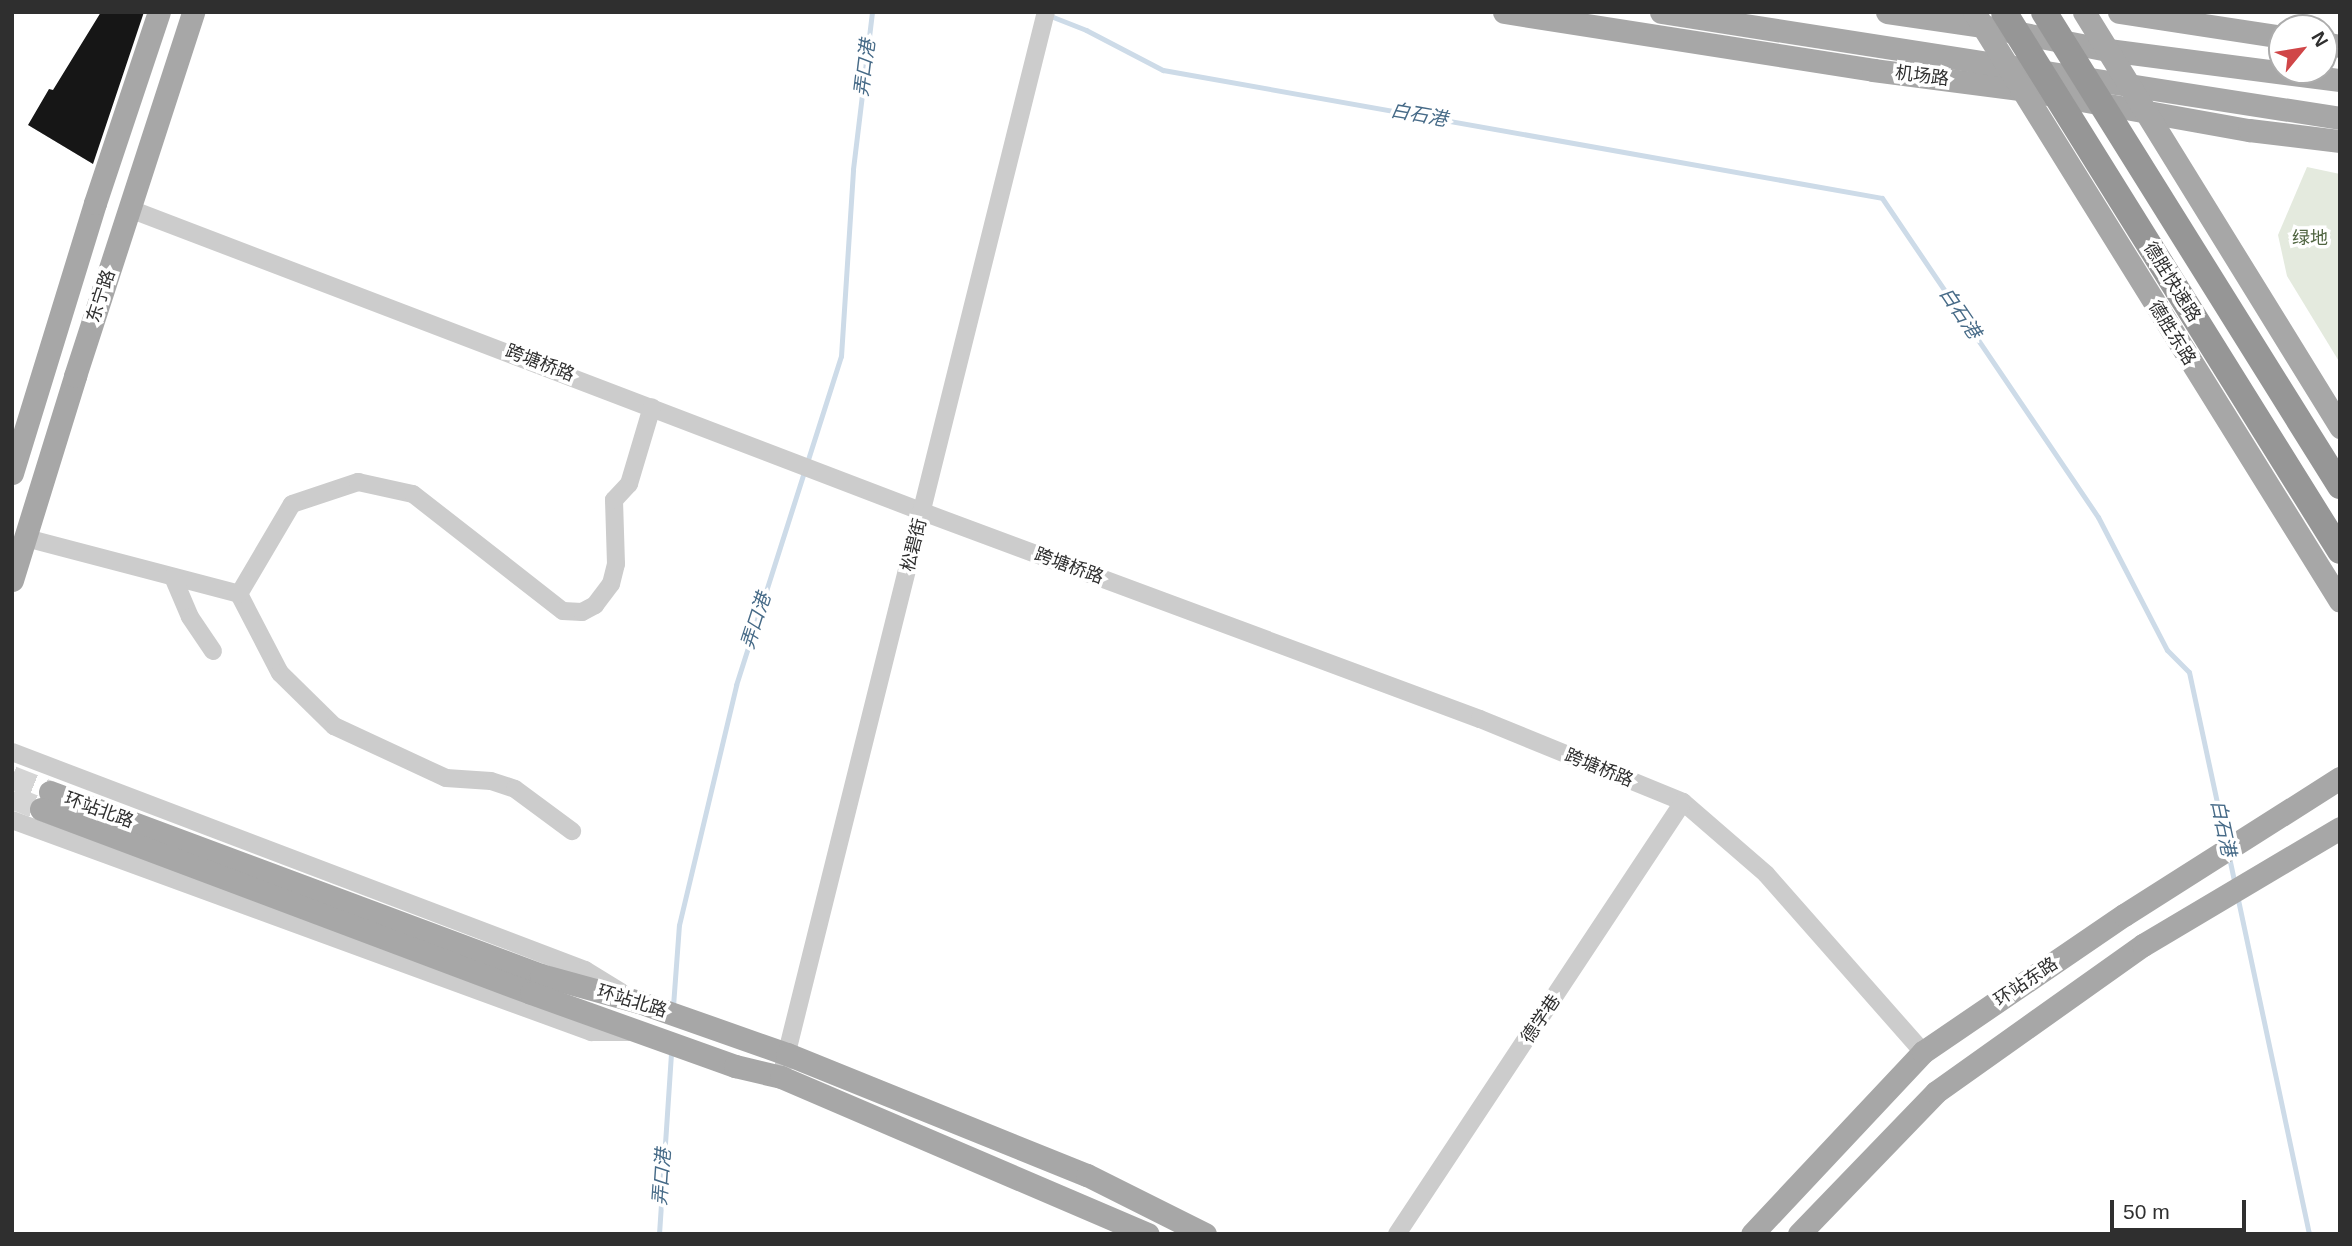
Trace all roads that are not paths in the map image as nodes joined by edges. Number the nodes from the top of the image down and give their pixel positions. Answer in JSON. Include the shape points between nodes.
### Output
{"nodes":[{"id":1,"x":159,"y":12,"type":"edge"},
{"id":2,"x":193,"y":12,"type":"edge"},
{"id":3,"x":1046,"y":12,"type":"edge"},
{"id":4,"x":1504,"y":12,"type":"edge"},
{"id":5,"x":1661,"y":12,"type":"edge"},
{"id":6,"x":1887,"y":12,"type":"edge"},
{"id":7,"x":2044,"y":12,"type":"edge"},
{"id":8,"x":2084,"y":12,"type":"edge"},
{"id":9,"x":2119,"y":12,"type":"edge"},
{"id":10,"x":1568,"y":17,"type":"edge"},
{"id":11,"x":1987,"y":17,"type":"edge"},
{"id":12,"x":2268,"y":35,"type":"edge"},
{"id":13,"x":2108,"y":50,"type":"junction"},
{"id":14,"x":2005,"y":65,"type":"junction"},
{"id":15,"x":2340,"y":80,"type":"edge"},
{"id":16,"x":2131,"y":86,"type":"junction"},
{"id":17,"x":2020,"y":89,"type":"junction"},
{"id":18,"x":2147,"y":113,"type":"junction"},
{"id":19,"x":2340,"y":118,"type":"edge"},
{"id":20,"x":2340,"y":141,"type":"edge"},
{"id":21,"x":130,"y":209,"type":"junction"},
{"id":22,"x":652,"y":407,"type":"junction"},
{"id":23,"x":2340,"y":427,"type":"edge"},
{"id":24,"x":12,"y":474,"type":"edge"},
{"id":25,"x":2340,"y":486,"type":"edge"},
{"id":26,"x":923,"y":512,"type":"junction"},
{"id":27,"x":26,"y":538,"type":"junction"},
{"id":28,"x":2340,"y":551,"type":"edge"},
{"id":29,"x":173,"y":577,"type":"junction"},
{"id":30,"x":12,"y":580,"type":"edge"},
{"id":31,"x":239,"y":594,"type":"junction"},
{"id":32,"x":2340,"y":601,"type":"edge"},
{"id":33,"x":213,"y":652,"type":"dead end"},
{"id":34,"x":12,"y":752,"type":"edge"},
{"id":35,"x":2340,"y":778,"type":"edge"},
{"id":36,"x":1683,"y":802,"type":"junction"},
{"id":37,"x":12,"y":820,"type":"edge"},
{"id":38,"x":2340,"y":828,"type":"edge"},
{"id":39,"x":572,"y":831,"type":"dead end"},
{"id":40,"x":639,"y":1002,"type":"junction"},
{"id":41,"x":641,"y":1032,"type":"junction"},
{"id":42,"x":1923,"y":1052,"type":"junction"},
{"id":43,"x":787,"y":1054,"type":"junction"},
{"id":44,"x":781,"y":1077,"type":"junction"},
{"id":45,"x":1148,"y":1234,"type":"edge"},
{"id":46,"x":1205,"y":1234,"type":"edge"},
{"id":47,"x":1397,"y":1234,"type":"edge"},
{"id":48,"x":1752,"y":1234,"type":"edge"},
{"id":49,"x":1799,"y":1234,"type":"edge"}],
"edges":[{"from":1,"to":24,"type":"main road","name":"东宁路"},
{"from":2,"to":21,"type":"main road","name":"东宁路"},
{"from":3,"to":26,"type":"street","name":"松碧街"},
{"from":4,"to":10,"type":"main road","name":"机场路"},
{"from":5,"to":14,"type":"main road","name":"机场路"},
{"from":6,"to":11,"type":"main road"},
{"from":7,"to":25,"type":"highway","name":"德胜快速路","bridge":true},
{"from":8,"to":13,"type":"main road"},
{"from":9,"to":12,"type":"main road"},
{"from":10,"to":17,"type":"main road","name":"机场路","via":[[1873,70]]},
{"from":11,"to":13,"type":"main road"},
{"from":11,"to":14,"type":"main road","name":"德胜东路"},
{"from":11,"to":28,"type":"highway","name":"德胜快速路","bridge":true},
{"from":13,"to":15,"type":"main road"},
{"from":13,"to":16,"type":"main road"},
{"from":14,"to":16,"type":"main road","name":"机场路"},
{"from":14,"to":17,"type":"main road","name":"德胜东路"},
{"from":16,"to":18,"type":"main road"},
{"from":16,"to":19,"type":"main road","name":"机场路"},
{"from":17,"to":18,"type":"main road","name":"机场路"},
{"from":17,"to":32,"type":"main road","name":"德胜东路"},
{"from":18,"to":20,"type":"main road","name":"机场路"},
{"from":18,"to":23,"type":"main road"},
{"from":21,"to":22,"type":"street","name":"跨塘桥路"},
{"from":21,"to":27,"type":"main road","name":"东宁路"},
{"from":22,"to":26,"type":"street","name":"跨塘桥路"},
{"from":22,"to":31,"type":"street","via":[[629,484],[614,500],[616,564],[611,584],[595,605],[582,612],[563,611],[413,494],[358,482],[292,504]]},
{"from":26,"to":36,"type":"street","name":"跨塘桥路","via":[[1480,719]]},
{"from":26,"to":43,"type":"street","name":"松碧街"},
{"from":27,"to":29,"type":"street"},
{"from":27,"to":30,"type":"main road","name":"东宁路"},
{"from":29,"to":31,"type":"street"},
{"from":29,"to":33,"type":"street","via":[[190,617]]},
{"from":31,"to":39,"type":"street","via":[[280,673],[334,726],[446,778],[491,781],[515,789]]},
{"from":34,"to":40,"type":"street","via":[[585,971]]},
{"from":35,"to":42,"type":"main road","name":"环站东路","via":[[2157,894]]},
{"from":36,"to":42,"type":"street","name":"跨塘桥路","via":[[1766,874]]},
{"from":36,"to":47,"type":"street","name":"德学巷"},
{"from":37,"to":41,"type":"street","via":[[591,1032]]},
{"from":38,"to":49,"type":"main road","name":"环站东路","via":[[2164,933],[1936,1092]]},
{"from":40,"to":41,"type":"main road","name":"环站北路","via":[[541,975],[46,800]]},
{"from":40,"to":43,"type":"main road","name":"环站北路"},
{"from":41,"to":44,"type":"main road","name":"环站北路","via":[[735,1066]]},
{"from":42,"to":48,"type":"main road","name":"环站东路"},
{"from":43,"to":44,"type":"street","name":"松碧街"},
{"from":43,"to":46,"type":"main road","name":"环站北路","via":[[1087,1175]]},
{"from":44,"to":45,"type":"main road","name":"环站北路"}]}
